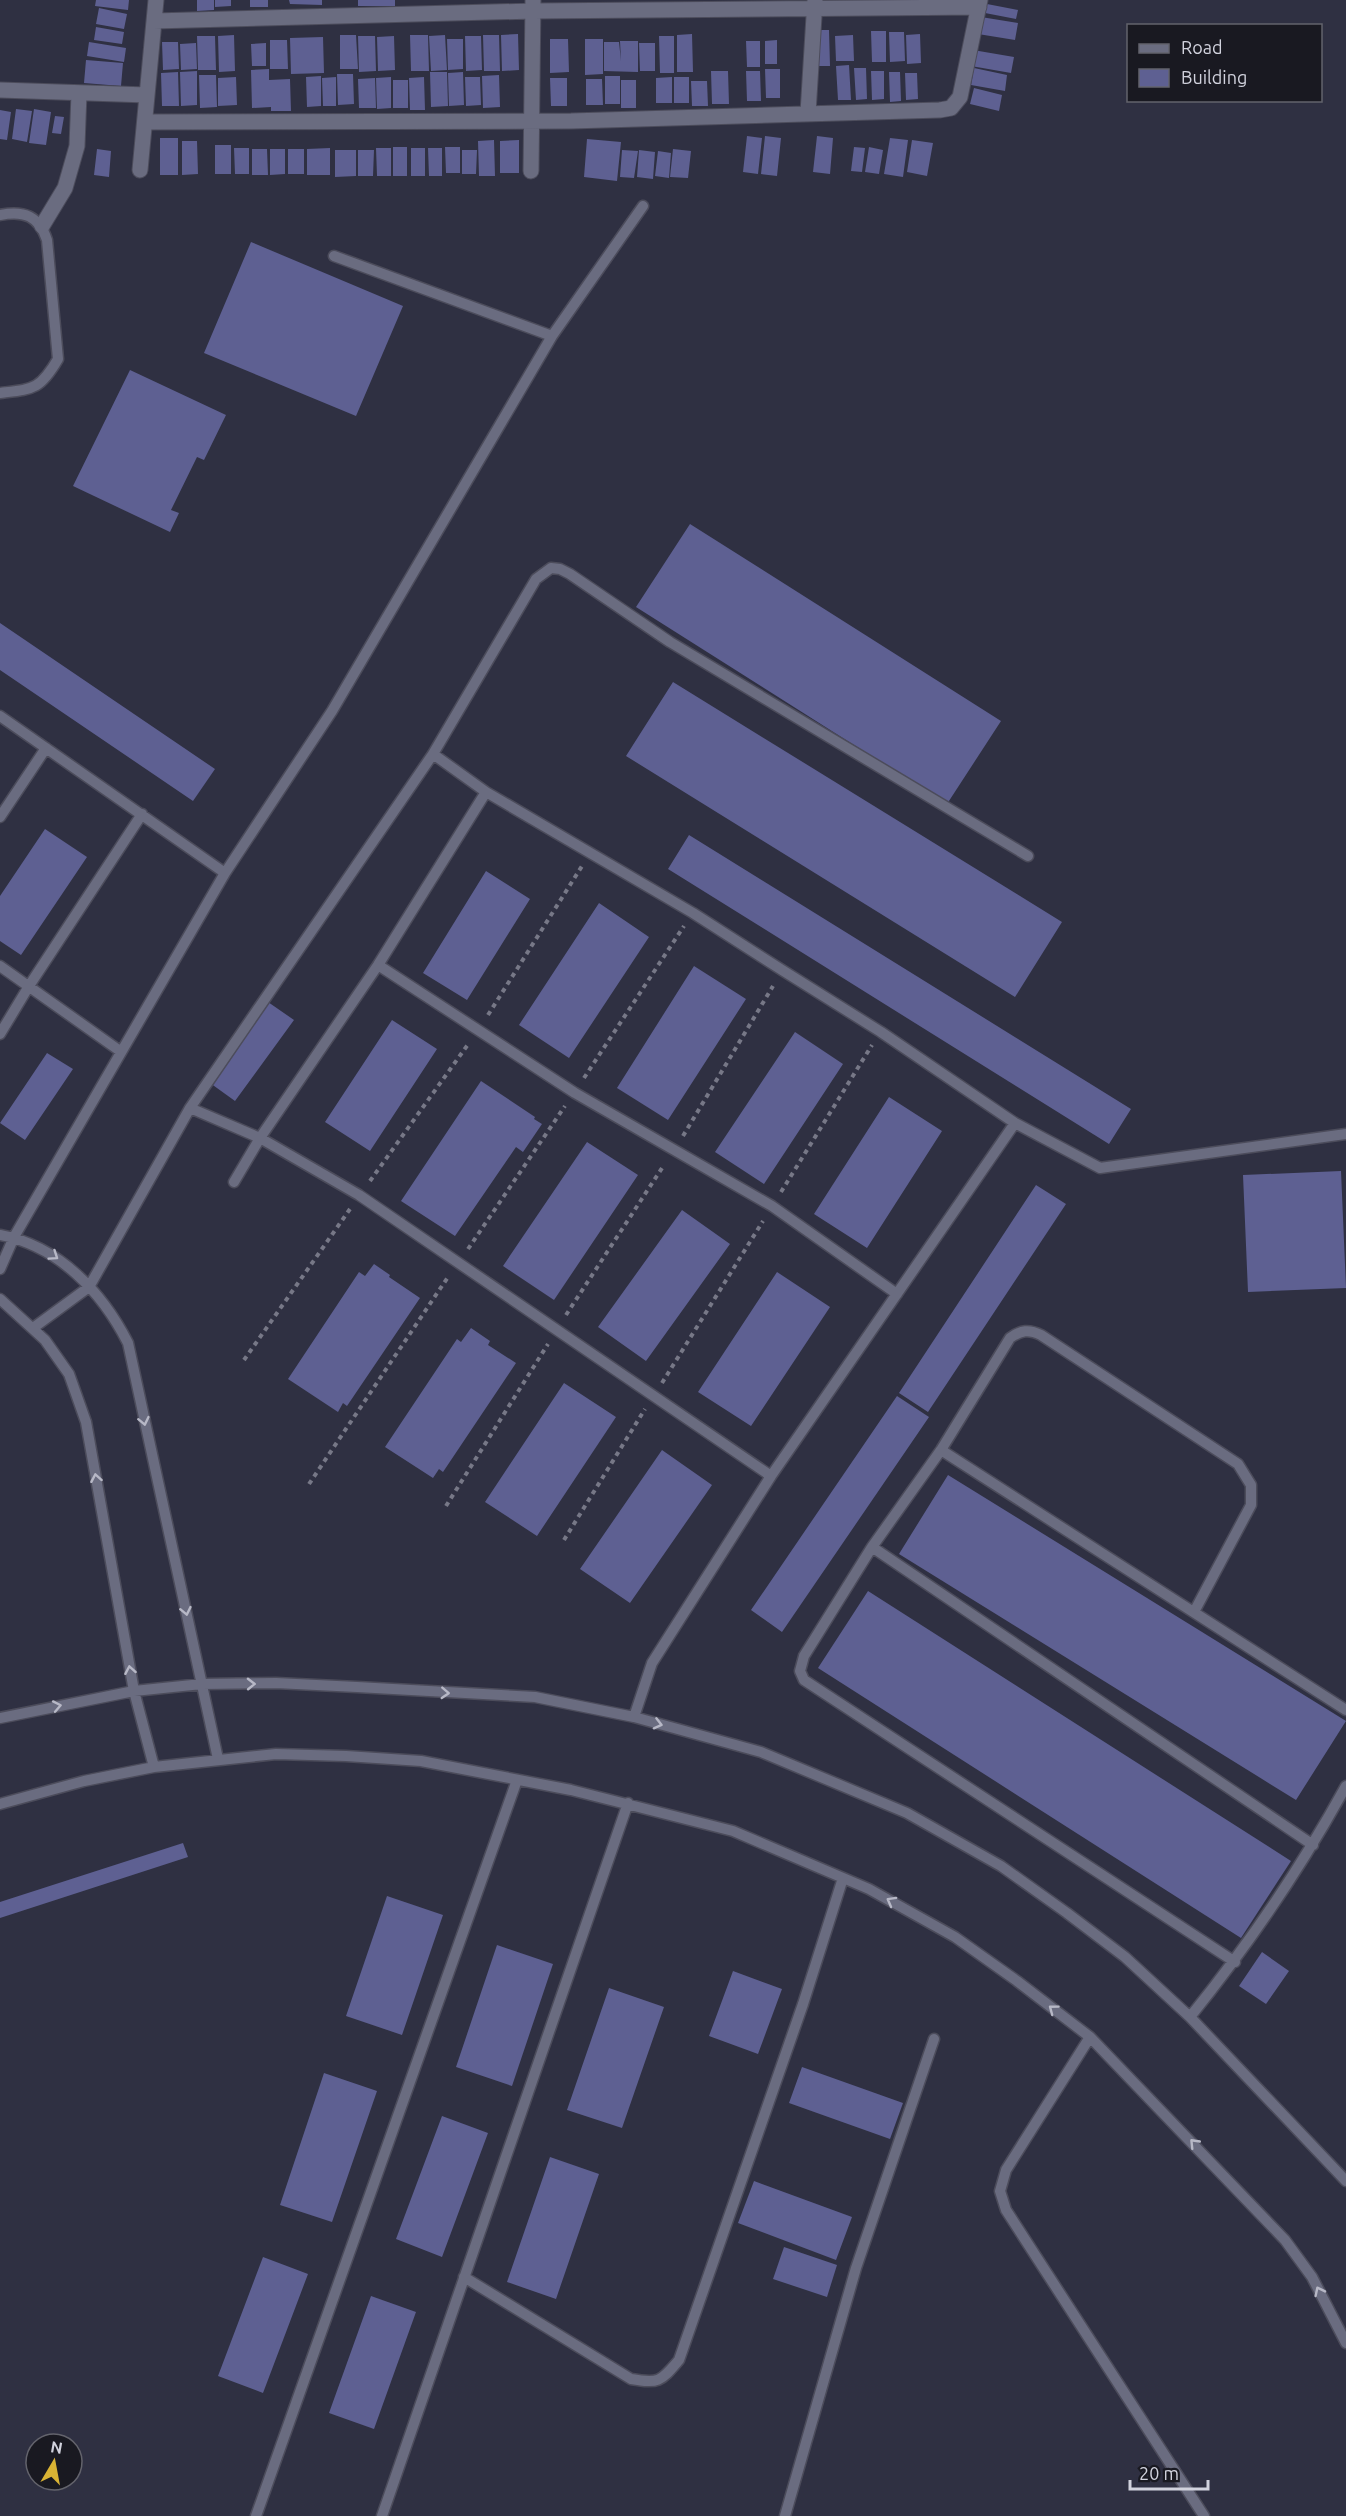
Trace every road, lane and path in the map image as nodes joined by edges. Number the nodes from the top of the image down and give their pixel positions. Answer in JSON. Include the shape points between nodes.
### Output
{"nodes":[{"id":1,"x":156,"y":0,"type":"edge"},
{"id":2,"x":980,"y":3,"type":"edge"},
{"id":3,"x":815,"y":4,"type":"edge"},
{"id":4,"x":533,"y":6,"type":"edge"},
{"id":5,"x":154,"y":21,"type":"junction"},
{"id":6,"x":0,"y":90,"type":"edge"},
{"id":7,"x":79,"y":93,"type":"junction"},
{"id":8,"x":147,"y":95,"type":"junction"},
{"id":9,"x":808,"y":113,"type":"junction"},
{"id":10,"x":532,"y":120,"type":"junction"},
{"id":11,"x":145,"y":122,"type":"junction"},
{"id":12,"x":140,"y":170,"type":"dead end"},
{"id":13,"x":531,"y":171,"type":"dead end"},
{"id":14,"x":642,"y":206,"type":"dead end"},
{"id":15,"x":0,"y":215,"type":"edge"},
{"id":16,"x":42,"y":226,"type":"junction"},
{"id":17,"x":334,"y":256,"type":"dead end"},
{"id":18,"x":552,"y":336,"type":"junction"},
{"id":19,"x":0,"y":393,"type":"edge"},
{"id":20,"x":0,"y":716,"type":"edge"},
{"id":21,"x":46,"y":748,"type":"junction"},
{"id":22,"x":433,"y":754,"type":"junction"},
{"id":23,"x":486,"y":792,"type":"junction"},
{"id":24,"x":142,"y":814,"type":"junction"},
{"id":25,"x":0,"y":817,"type":"edge"},
{"id":26,"x":590,"y":853,"type":"junction"},
{"id":27,"x":1028,"y":856,"type":"dead end"},
{"id":28,"x":225,"y":873,"type":"junction"},
{"id":29,"x":693,"y":913,"type":"junction"},
{"id":30,"x":378,"y":965,"type":"junction"},
{"id":31,"x":0,"y":966,"type":"edge"},
{"id":32,"x":782,"y":970,"type":"junction"},
{"id":33,"x":28,"y":986,"type":"junction"},
{"id":34,"x":479,"y":1030,"type":"junction"},
{"id":35,"x":881,"y":1032,"type":"junction"},
{"id":36,"x":0,"y":1035,"type":"edge"},
{"id":37,"x":120,"y":1051,"type":"junction"},
{"id":38,"x":574,"y":1093,"type":"junction"},
{"id":39,"x":190,"y":1108,"type":"junction"},
{"id":40,"x":1015,"y":1123,"type":"junction"},
{"id":41,"x":1346,"y":1134,"type":"edge"},
{"id":42,"x":260,"y":1138,"type":"junction"},
{"id":43,"x":674,"y":1151,"type":"junction"},
{"id":44,"x":234,"y":1182,"type":"dead end"},
{"id":45,"x":359,"y":1195,"type":"junction"},
{"id":46,"x":772,"y":1206,"type":"junction"},
{"id":47,"x":0,"y":1235,"type":"edge"},
{"id":48,"x":14,"y":1238,"type":"junction"},
{"id":49,"x":458,"y":1263,"type":"junction"},
{"id":50,"x":0,"y":1269,"type":"edge"},
{"id":51,"x":89,"y":1287,"type":"junction"},
{"id":52,"x":897,"y":1294,"type":"junction"},
{"id":53,"x":0,"y":1299,"type":"edge"},
{"id":54,"x":33,"y":1328,"type":"junction"},
{"id":55,"x":556,"y":1330,"type":"junction"},
{"id":56,"x":244,"y":1360,"type":"dead end"},
{"id":57,"x":654,"y":1396,"type":"junction"},
{"id":58,"x":941,"y":1450,"type":"junction"},
{"id":59,"x":771,"y":1476,"type":"junction"},
{"id":60,"x":309,"y":1484,"type":"dead end"},
{"id":61,"x":446,"y":1506,"type":"dead end"},
{"id":62,"x":564,"y":1540,"type":"dead end"},
{"id":63,"x":872,"y":1547,"type":"junction"},
{"id":64,"x":1194,"y":1612,"type":"junction"},
{"id":65,"x":202,"y":1684,"type":"junction"},
{"id":66,"x":134,"y":1691,"type":"junction"},
{"id":67,"x":1346,"y":1710,"type":"edge"},
{"id":68,"x":0,"y":1718,"type":"edge"},
{"id":69,"x":634,"y":1718,"type":"junction"},
{"id":70,"x":218,"y":1759,"type":"junction"},
{"id":71,"x":154,"y":1767,"type":"junction"},
{"id":72,"x":517,"y":1780,"type":"junction"},
{"id":73,"x":1346,"y":1786,"type":"edge"},
{"id":74,"x":628,"y":1803,"type":"junction"},
{"id":75,"x":0,"y":1804,"type":"edge"},
{"id":76,"x":1313,"y":1845,"type":"junction"},
{"id":77,"x":843,"y":1878,"type":"junction"},
{"id":78,"x":1235,"y":1962,"type":"junction"},
{"id":79,"x":1190,"y":2017,"type":"junction"},
{"id":80,"x":1090,"y":2037,"type":"junction"},
{"id":81,"x":934,"y":2039,"type":"dead end"},
{"id":82,"x":1346,"y":2181,"type":"edge"},
{"id":83,"x":464,"y":2277,"type":"junction"},
{"id":84,"x":1346,"y":2343,"type":"edge"},
{"id":85,"x":256,"y":2516,"type":"edge"},
{"id":86,"x":382,"y":2516,"type":"edge"},
{"id":87,"x":785,"y":2516,"type":"edge"},
{"id":88,"x":1204,"y":2516,"type":"edge"}],
"edges":[{"from":1,"to":5,"type":"street"},
{"from":2,"to":3,"type":"street"},
{"from":2,"to":9,"type":"street","via":[[960,97],[951,108]]},
{"from":3,"to":4,"type":"street"},
{"from":3,"to":9,"type":"street"},
{"from":4,"to":5,"type":"street"},
{"from":4,"to":10,"type":"street"},
{"from":5,"to":8,"type":"street"},
{"from":6,"to":7,"type":"street"},
{"from":7,"to":8,"type":"street"},
{"from":7,"to":16,"type":"street","via":[[77,146],[65,188]]},
{"from":8,"to":11,"type":"street"},
{"from":9,"to":10,"type":"street"},
{"from":10,"to":11,"type":"street"},
{"from":10,"to":13,"type":"street"},
{"from":11,"to":12,"type":"street"},
{"from":14,"to":18,"type":"lane"},
{"from":15,"to":16,"type":"lane","via":[[29,216]]},
{"from":16,"to":19,"type":"lane","via":[[58,359],[48,376],[33,389]]},
{"from":17,"to":18,"type":"lane"},
{"from":18,"to":28,"type":"lane","via":[[332,711]]},
{"from":20,"to":21,"type":"lane"},
{"from":21,"to":24,"type":"lane"},
{"from":21,"to":25,"type":"lane"},
{"from":22,"to":23,"type":"lane"},
{"from":22,"to":27,"type":"lane","via":[[536,579],[551,568],[560,569],[670,642]]},
{"from":22,"to":39,"type":"lane"},
{"from":23,"to":26,"type":"lane"},
{"from":23,"to":30,"type":"lane"},
{"from":24,"to":28,"type":"lane"},
{"from":24,"to":33,"type":"lane"},
{"from":26,"to":29,"type":"lane"},
{"from":26,"to":34,"type":"path"},
{"from":28,"to":37,"type":"lane"},
{"from":29,"to":32,"type":"lane"},
{"from":29,"to":38,"type":"path"},
{"from":30,"to":34,"type":"lane"},
{"from":30,"to":42,"type":"lane"},
{"from":31,"to":33,"type":"lane"},
{"from":32,"to":35,"type":"lane"},
{"from":32,"to":43,"type":"path"},
{"from":33,"to":36,"type":"lane"},
{"from":33,"to":37,"type":"lane"},
{"from":34,"to":38,"type":"lane"},
{"from":34,"to":45,"type":"path"},
{"from":35,"to":40,"type":"lane"},
{"from":35,"to":46,"type":"path"},
{"from":37,"to":48,"type":"lane"},
{"from":38,"to":43,"type":"lane"},
{"from":38,"to":49,"type":"path"},
{"from":39,"to":42,"type":"lane"},
{"from":39,"to":51,"type":"lane"},
{"from":40,"to":41,"type":"lane","via":[[1100,1168]]},
{"from":40,"to":52,"type":"lane"},
{"from":42,"to":44,"type":"lane"},
{"from":42,"to":45,"type":"lane"},
{"from":43,"to":46,"type":"lane"},
{"from":43,"to":55,"type":"path"},
{"from":45,"to":49,"type":"lane"},
{"from":45,"to":56,"type":"path"},
{"from":46,"to":52,"type":"lane"},
{"from":46,"to":57,"type":"path"},
{"from":47,"to":48,"type":"lane"},
{"from":48,"to":50,"type":"lane"},
{"from":48,"to":51,"type":"lane","one_way":true,"via":[[43,1249]]},
{"from":49,"to":55,"type":"lane"},
{"from":49,"to":60,"type":"path"},
{"from":51,"to":54,"type":"lane"},
{"from":51,"to":65,"type":"lane","one_way":true,"via":[[114,1316],[128,1343]]},
{"from":52,"to":59,"type":"lane"},
{"from":53,"to":54,"type":"lane"},
{"from":66,"to":54,"type":"lane","one_way":true,"via":[[86,1422],[69,1374]]},
{"from":55,"to":57,"type":"lane"},
{"from":55,"to":61,"type":"path"},
{"from":57,"to":59,"type":"lane"},
{"from":57,"to":62,"type":"path"},
{"from":58,"to":63,"type":"lane"},
{"from":58,"to":64,"type":"lane"},
{"from":58,"to":64,"type":"lane","via":[[1010,1338],[1031,1330],[1041,1335],[1238,1464],[1251,1485],[1251,1505]]},
{"from":59,"to":69,"type":"lane","via":[[652,1663]]},
{"from":63,"to":76,"type":"lane"},
{"from":63,"to":78,"type":"lane","via":[[804,1656],[800,1671],[804,1680]]},
{"from":64,"to":67,"type":"lane"},
{"from":65,"to":66,"type":"lane"},
{"from":65,"to":69,"type":"lane","one_way":true,"via":[[276,1683],[534,1697]]},
{"from":65,"to":70,"type":"lane"},
{"from":68,"to":66,"type":"lane","one_way":true},
{"from":66,"to":71,"type":"lane"},
{"from":69,"to":79,"type":"lane","one_way":true,"via":[[761,1752],[907,1813],[1001,1866],[1067,1913],[1125,1957]]},
{"from":70,"to":71,"type":"lane"},
{"from":70,"to":72,"type":"lane","via":[[276,1754],[421,1761]]},
{"from":71,"to":75,"type":"lane"},
{"from":72,"to":74,"type":"lane"},
{"from":72,"to":85,"type":"lane"},
{"from":73,"to":76,"type":"lane"},
{"from":74,"to":77,"type":"lane","via":[[733,1831]]},
{"from":74,"to":83,"type":"lane"},
{"from":76,"to":78,"type":"lane"},
{"from":80,"to":77,"type":"lane","one_way":true,"via":[[955,1937]]},
{"from":77,"to":83,"type":"lane","via":[[695,2314],[678,2360],[665,2376],[652,2383],[632,2379]]},
{"from":78,"to":79,"type":"lane"},
{"from":79,"to":82,"type":"lane"},
{"from":84,"to":80,"type":"lane","one_way":true,"via":[[1312,2277],[1285,2240]]},
{"from":80,"to":88,"type":"lane","via":[[1006,2170],[1000,2191],[1006,2210]]},
{"from":81,"to":87,"type":"lane","via":[[856,2268]]},
{"from":83,"to":86,"type":"lane"}]}
